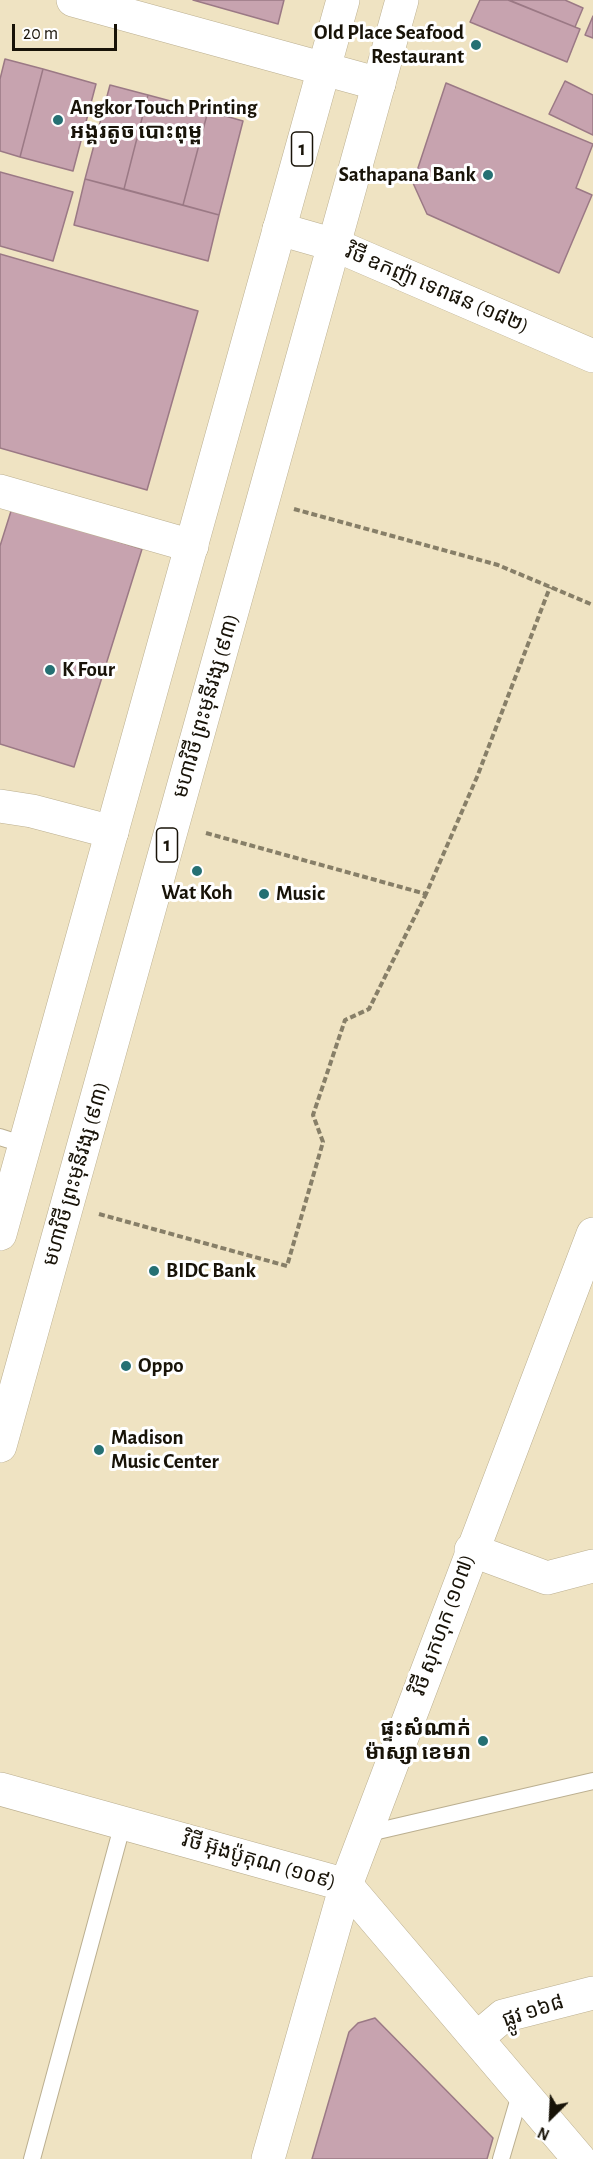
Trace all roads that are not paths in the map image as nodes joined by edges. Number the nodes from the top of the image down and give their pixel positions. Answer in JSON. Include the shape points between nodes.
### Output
{"nodes":[{"id":1,"x":73,"y":0,"type":"edge"},
{"id":2,"x":343,"y":0,"type":"edge"},
{"id":3,"x":402,"y":0,"type":"edge"},
{"id":4,"x":324,"y":69,"type":"junction"},
{"id":5,"x":379,"y":84,"type":"junction"},
{"id":6,"x":279,"y":229,"type":"junction"},
{"id":7,"x":334,"y":244,"type":"junction"},
{"id":8,"x":593,"y":356,"type":"edge"},
{"id":9,"x":0,"y":491,"type":"edge"},
{"id":10,"x":192,"y":546,"type":"junction"},
{"id":11,"x":0,"y":806,"type":"edge"},
{"id":12,"x":112,"y":832,"type":"junction"},
{"id":13,"x":12,"y":1141,"type":"edge"},
{"id":14,"x":0,"y":1234,"type":"edge"},
{"id":15,"x":593,"y":1234,"type":"edge"},
{"id":16,"x":0,"y":1446,"type":"edge"},
{"id":17,"x":471,"y":1550,"type":"junction"},
{"id":18,"x":593,"y":1566,"type":"edge"},
{"id":19,"x":593,"y":1781,"type":"edge"},
{"id":20,"x":0,"y":1789,"type":"edge"},
{"id":21,"x":123,"y":1823,"type":"junction"},
{"id":22,"x":365,"y":1834,"type":"junction"},
{"id":23,"x":346,"y":1885,"type":"junction"},
{"id":24,"x":593,"y":1993,"type":"edge"},
{"id":25,"x":477,"y":2038,"type":"junction"},
{"id":26,"x":521,"y":2091,"type":"junction"},
{"id":27,"x":32,"y":2159,"type":"edge"},
{"id":28,"x":268,"y":2159,"type":"edge"},
{"id":29,"x":501,"y":2159,"type":"edge"},
{"id":30,"x":579,"y":2159,"type":"edge"}],
"edges":[{"from":1,"to":4,"type":"main road"},
{"from":2,"to":4,"type":"main road","number":"1"},
{"from":3,"to":5,"type":"main road","name":"មហាវិថី ព្រះមុនីវង្ស (៩៣)","number":"1"},
{"from":4,"to":5,"type":"main road"},
{"from":4,"to":6,"type":"main road","number":"1"},
{"from":5,"to":7,"type":"main road","name":"មហាវិថី ព្រះមុនីវង្ស (៩៣)","number":"1"},
{"from":6,"to":7,"type":"main road","name":"វិថី ឧកញ៉ា ទេពផន (១៨២)"},
{"from":6,"to":10,"type":"main road","number":"1"},
{"from":7,"to":8,"type":"main road","name":"វិថី ឧកញ៉ា ទេពផន (១៨២)"},
{"from":7,"to":16,"type":"main road","name":"មហាវិថី ព្រះមុនីវង្ស (៩៣)","number":"1"},
{"from":9,"to":10,"type":"main road"},
{"from":10,"to":12,"type":"main road","number":"1"},
{"from":11,"to":12,"type":"main road"},
{"from":12,"to":13,"type":"main road","number":"1"},
{"from":13,"to":14,"type":"main road","number":"1"},
{"from":15,"to":17,"type":"main road","name":"វិថី សុកហុក (១០៧)"},
{"from":17,"to":18,"type":"main road","via":[[547,1578]]},
{"from":17,"to":22,"type":"main road","name":"វិថី សុកហុក (១០៧)"},
{"from":19,"to":22,"type":"lane"},
{"from":20,"to":21,"type":"main road","name":"វិថី អ៊ុងប៉ូគុណ (១០៩)"},
{"from":21,"to":23,"type":"main road","name":"វិថី អ៊ុងប៉ូគុណ (១០៩)"},
{"from":21,"to":27,"type":"lane"},
{"from":22,"to":23,"type":"main road","name":"វិថី សុកហុក (១០៧)"},
{"from":23,"to":25,"type":"main road","name":"វិថី អ៊ុងប៉ូគុណ (១០៩)"},
{"from":23,"to":28,"type":"main road","name":"វិថី សុកហុក (១០៧)"},
{"from":24,"to":25,"type":"main road","name":"ផ្លូវ ១៦៨","via":[[502,2016]]},
{"from":25,"to":26,"type":"main road","name":"វិថី អ៊ុងប៉ូគុណ (១០៩)"},
{"from":26,"to":29,"type":"lane"},
{"from":26,"to":30,"type":"main road","name":"វិថី អ៊ុងប៉ូគុណ (១០៩)"}]}
